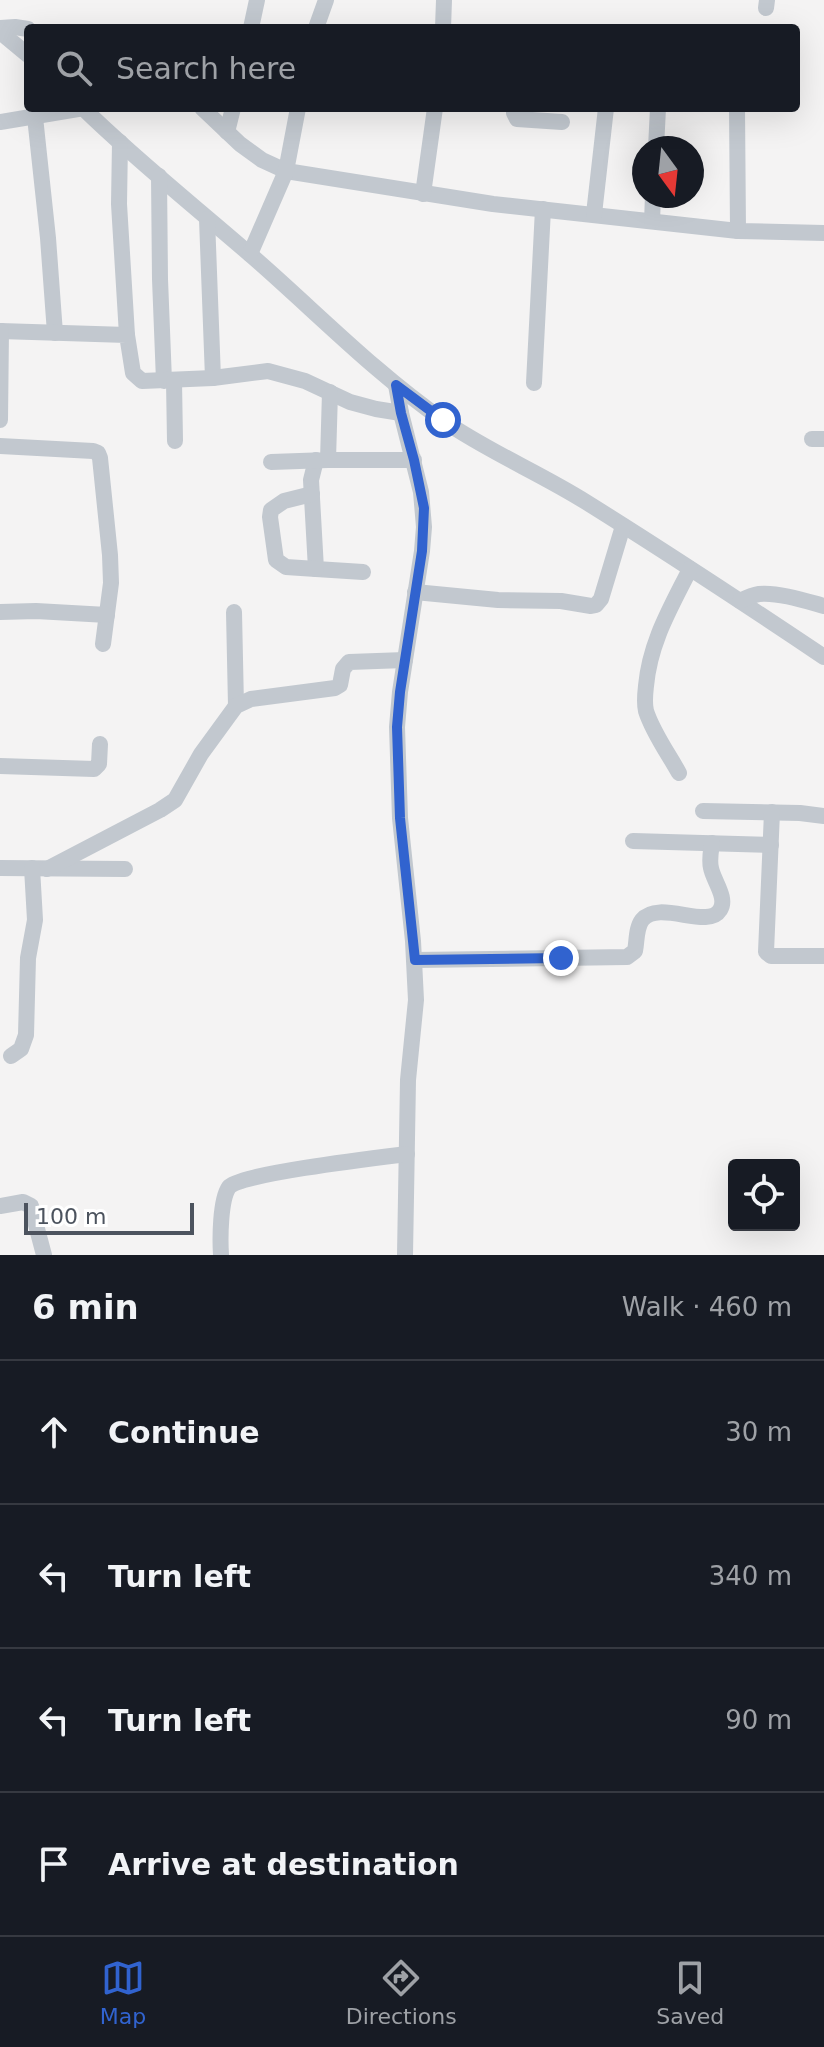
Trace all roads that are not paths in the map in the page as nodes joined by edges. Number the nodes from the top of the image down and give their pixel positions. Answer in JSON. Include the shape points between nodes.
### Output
{"nodes":[{"id":1,"x":257,"y":0,"type":"edge"},
{"id":2,"x":326,"y":0,"type":"edge"},
{"id":3,"x":444,"y":0,"type":"edge"},
{"id":4,"x":252,"y":24,"type":"edge"},
{"id":5,"x":317,"y":24,"type":"edge"},
{"id":6,"x":443,"y":24,"type":"edge"},
{"id":7,"x":24,"y":28,"type":"edge"},
{"id":8,"x":0,"y":30,"type":"edge"},
{"id":9,"x":24,"y":51,"type":"edge"},
{"id":10,"x":62,"y":112,"type":"edge"},
{"id":11,"x":88,"y":112,"type":"edge"},
{"id":12,"x":206,"y":112,"type":"edge"},
{"id":13,"x":232,"y":112,"type":"edge"},
{"id":14,"x":297,"y":112,"type":"edge"},
{"id":15,"x":434,"y":112,"type":"edge"},
{"id":16,"x":514,"y":112,"type":"edge"},
{"id":17,"x":606,"y":112,"type":"edge"},
{"id":18,"x":658,"y":112,"type":"edge"},
{"id":19,"x":737,"y":112,"type":"edge"},
{"id":20,"x":35,"y":117,"type":"junction"},
{"id":21,"x":0,"y":122,"type":"edge"},
{"id":22,"x":562,"y":122,"type":"dead end"},
{"id":23,"x":227,"y":132,"type":"junction"},
{"id":24,"x":657,"y":136,"type":"edge"},
{"id":25,"x":120,"y":142,"type":"junction"},
{"id":26,"x":286,"y":171,"type":"junction"},
{"id":27,"x":159,"y":176,"type":"junction"},
{"id":28,"x":423,"y":194,"type":"junction"},
{"id":29,"x":653,"y":208,"type":"edge"},
{"id":30,"x":543,"y":209,"type":"junction"},
{"id":31,"x":594,"y":214,"type":"junction"},
{"id":32,"x":207,"y":219,"type":"junction"},
{"id":33,"x":652,"y":221,"type":"junction"},
{"id":34,"x":738,"y":231,"type":"junction"},
{"id":35,"x":824,"y":233,"type":"edge"},
{"id":36,"x":250,"y":254,"type":"junction"},
{"id":37,"x":1,"y":331,"type":"edge"},
{"id":38,"x":55,"y":333,"type":"junction"},
{"id":39,"x":127,"y":335,"type":"junction"},
{"id":40,"x":213,"y":378,"type":"junction"},
{"id":41,"x":169,"y":381,"type":"junction"},
{"id":42,"x":534,"y":383,"type":"dead end"},
{"id":43,"x":396,"y":385,"type":"junction"},
{"id":44,"x":0,"y":388,"type":"edge"},
{"id":45,"x":330,"y":392,"type":"junction"},
{"id":46,"x":401,"y":413,"type":"junction"},
{"id":47,"x":0,"y":420,"type":"edge"},
{"id":48,"x":175,"y":441,"type":"dead end"},
{"id":49,"x":0,"y":446,"type":"edge"},
{"id":50,"x":322,"y":460,"type":"junction"},
{"id":51,"x":414,"y":460,"type":"junction"},
{"id":52,"x":271,"y":462,"type":"dead end"},
{"id":53,"x":312,"y":494,"type":"junction"},
{"id":54,"x":623,"y":526,"type":"junction"},
{"id":55,"x":316,"y":569,"type":"junction"},
{"id":56,"x":690,"y":569,"type":"junction"},
{"id":57,"x":363,"y":572,"type":"dead end"},
{"id":58,"x":415,"y":592,"type":"junction"},
{"id":59,"x":740,"y":601,"type":"junction"},
{"id":60,"x":824,"y":606,"type":"edge"},
{"id":61,"x":0,"y":612,"type":"edge"},
{"id":62,"x":234,"y":612,"type":"dead end"},
{"id":63,"x":107,"y":615,"type":"junction"},
{"id":64,"x":103,"y":644,"type":"dead end"},
{"id":65,"x":824,"y":657,"type":"edge"},
{"id":66,"x":405,"y":660,"type":"junction"},
{"id":67,"x":236,"y":706,"type":"junction"},
{"id":68,"x":100,"y":744,"type":"dead end"},
{"id":69,"x":0,"y":766,"type":"edge"},
{"id":70,"x":679,"y":773,"type":"dead end"},
{"id":71,"x":703,"y":811,"type":"dead end"},
{"id":72,"x":772,"y":812,"type":"junction"},
{"id":73,"x":824,"y":816,"type":"edge"},
{"id":74,"x":633,"y":841,"type":"dead end"},
{"id":75,"x":712,"y":843,"type":"junction"},
{"id":76,"x":771,"y":845,"type":"junction"},
{"id":77,"x":0,"y":868,"type":"edge"},
{"id":78,"x":40,"y":868,"type":"junction"},
{"id":79,"x":125,"y":869,"type":"dead end"},
{"id":80,"x":824,"y":956,"type":"edge"},
{"id":81,"x":415,"y":960,"type":"junction"},
{"id":82,"x":11,"y":1056,"type":"dead end"},
{"id":83,"x":407,"y":1154,"type":"junction"},
{"id":84,"x":0,"y":1206,"type":"edge"},
{"id":85,"x":44,"y":1255,"type":"edge"},
{"id":86,"x":221,"y":1255,"type":"edge"},
{"id":87,"x":405,"y":1255,"type":"edge"}],
"edges":[{"from":1,"to":4,"type":"street"},
{"from":2,"to":5,"type":"street"},
{"from":3,"to":6,"type":"street"},
{"from":7,"to":8,"type":"street"},
{"from":8,"to":9,"type":"street"},
{"from":10,"to":20,"type":"street"},
{"from":11,"to":25,"type":"street"},
{"from":12,"to":23,"type":"street"},
{"from":13,"to":23,"type":"street"},
{"from":14,"to":26,"type":"street"},
{"from":15,"to":28,"type":"street"},
{"from":16,"to":22,"type":"street","via":[[517,119]]},
{"from":17,"to":31,"type":"street"},
{"from":18,"to":24,"type":"street"},
{"from":19,"to":34,"type":"street"},
{"from":20,"to":21,"type":"street"},
{"from":20,"to":38,"type":"street"},
{"from":23,"to":26,"type":"street","via":[[262,160]]},
{"from":25,"to":27,"type":"street"},
{"from":25,"to":39,"type":"street"},
{"from":26,"to":28,"type":"street"},
{"from":26,"to":36,"type":"street"},
{"from":27,"to":32,"type":"street"},
{"from":27,"to":41,"type":"street","via":[[160,279]]},
{"from":28,"to":30,"type":"street"},
{"from":29,"to":33,"type":"street"},
{"from":30,"to":31,"type":"street"},
{"from":30,"to":42,"type":"street"},
{"from":31,"to":33,"type":"street"},
{"from":32,"to":36,"type":"street"},
{"from":32,"to":40,"type":"street"},
{"from":33,"to":34,"type":"street"},
{"from":34,"to":35,"type":"street"},
{"from":36,"to":43,"type":"street"},
{"from":37,"to":38,"type":"street"},
{"from":37,"to":44,"type":"street"},
{"from":38,"to":39,"type":"street"},
{"from":39,"to":41,"type":"street","via":[[136,377]]},
{"from":40,"to":41,"type":"street"},
{"from":40,"to":45,"type":"street","via":[[268,371]]},
{"from":41,"to":48,"type":"street"},
{"from":43,"to":46,"type":"street"},
{"from":43,"to":54,"type":"street","via":[[479,444]]},
{"from":44,"to":47,"type":"street"},
{"from":45,"to":46,"type":"street"},
{"from":45,"to":50,"type":"street"},
{"from":46,"to":51,"type":"street"},
{"from":49,"to":63,"type":"street","via":[[98,453],[110,555]]},
{"from":50,"to":51,"type":"street"},
{"from":50,"to":52,"type":"street"},
{"from":50,"to":53,"type":"street","via":[[311,480]]},
{"from":51,"to":58,"type":"street","via":[[424,527]]},
{"from":53,"to":55,"type":"street"},
{"from":53,"to":55,"type":"street","via":[[278,504],[270,517],[276,560],[286,567]]},
{"from":54,"to":56,"type":"street"},
{"from":54,"to":58,"type":"street","via":[[596,605]]},
{"from":55,"to":57,"type":"street"},
{"from":56,"to":59,"type":"street"},
{"from":56,"to":70,"type":"street","via":[[658,631],[645,698],[651,723]]},
{"from":58,"to":66,"type":"street"},
{"from":59,"to":60,"type":"street","via":[[765,594]]},
{"from":59,"to":65,"type":"street"},
{"from":61,"to":63,"type":"street"},
{"from":62,"to":67,"type":"street"},
{"from":63,"to":64,"type":"street"},
{"from":66,"to":67,"type":"street","via":[[349,662],[335,688],[251,699]]},
{"from":66,"to":81,"type":"street","via":[[397,727],[400,818]]},
{"from":67,"to":78,"type":"street","via":[[175,800]]},
{"from":68,"to":69,"type":"street","via":[[94,769]]},
{"from":71,"to":72,"type":"street"},
{"from":72,"to":73,"type":"street"},
{"from":72,"to":76,"type":"street"},
{"from":74,"to":75,"type":"street"},
{"from":75,"to":76,"type":"street"},
{"from":75,"to":81,"type":"street","via":[[710,862],[722,901],[719,913],[646,916],[635,951],[627,957]]},
{"from":76,"to":80,"type":"street","via":[[766,952]]},
{"from":77,"to":78,"type":"street"},
{"from":78,"to":79,"type":"street"},
{"from":78,"to":82,"type":"street","via":[[28,958],[26,1035],[21,1049]]},
{"from":81,"to":83,"type":"street"},
{"from":83,"to":86,"type":"street","via":[[234,1183],[225,1199]]},
{"from":83,"to":87,"type":"street"},
{"from":84,"to":85,"type":"street","via":[[31,1206]]}]}
